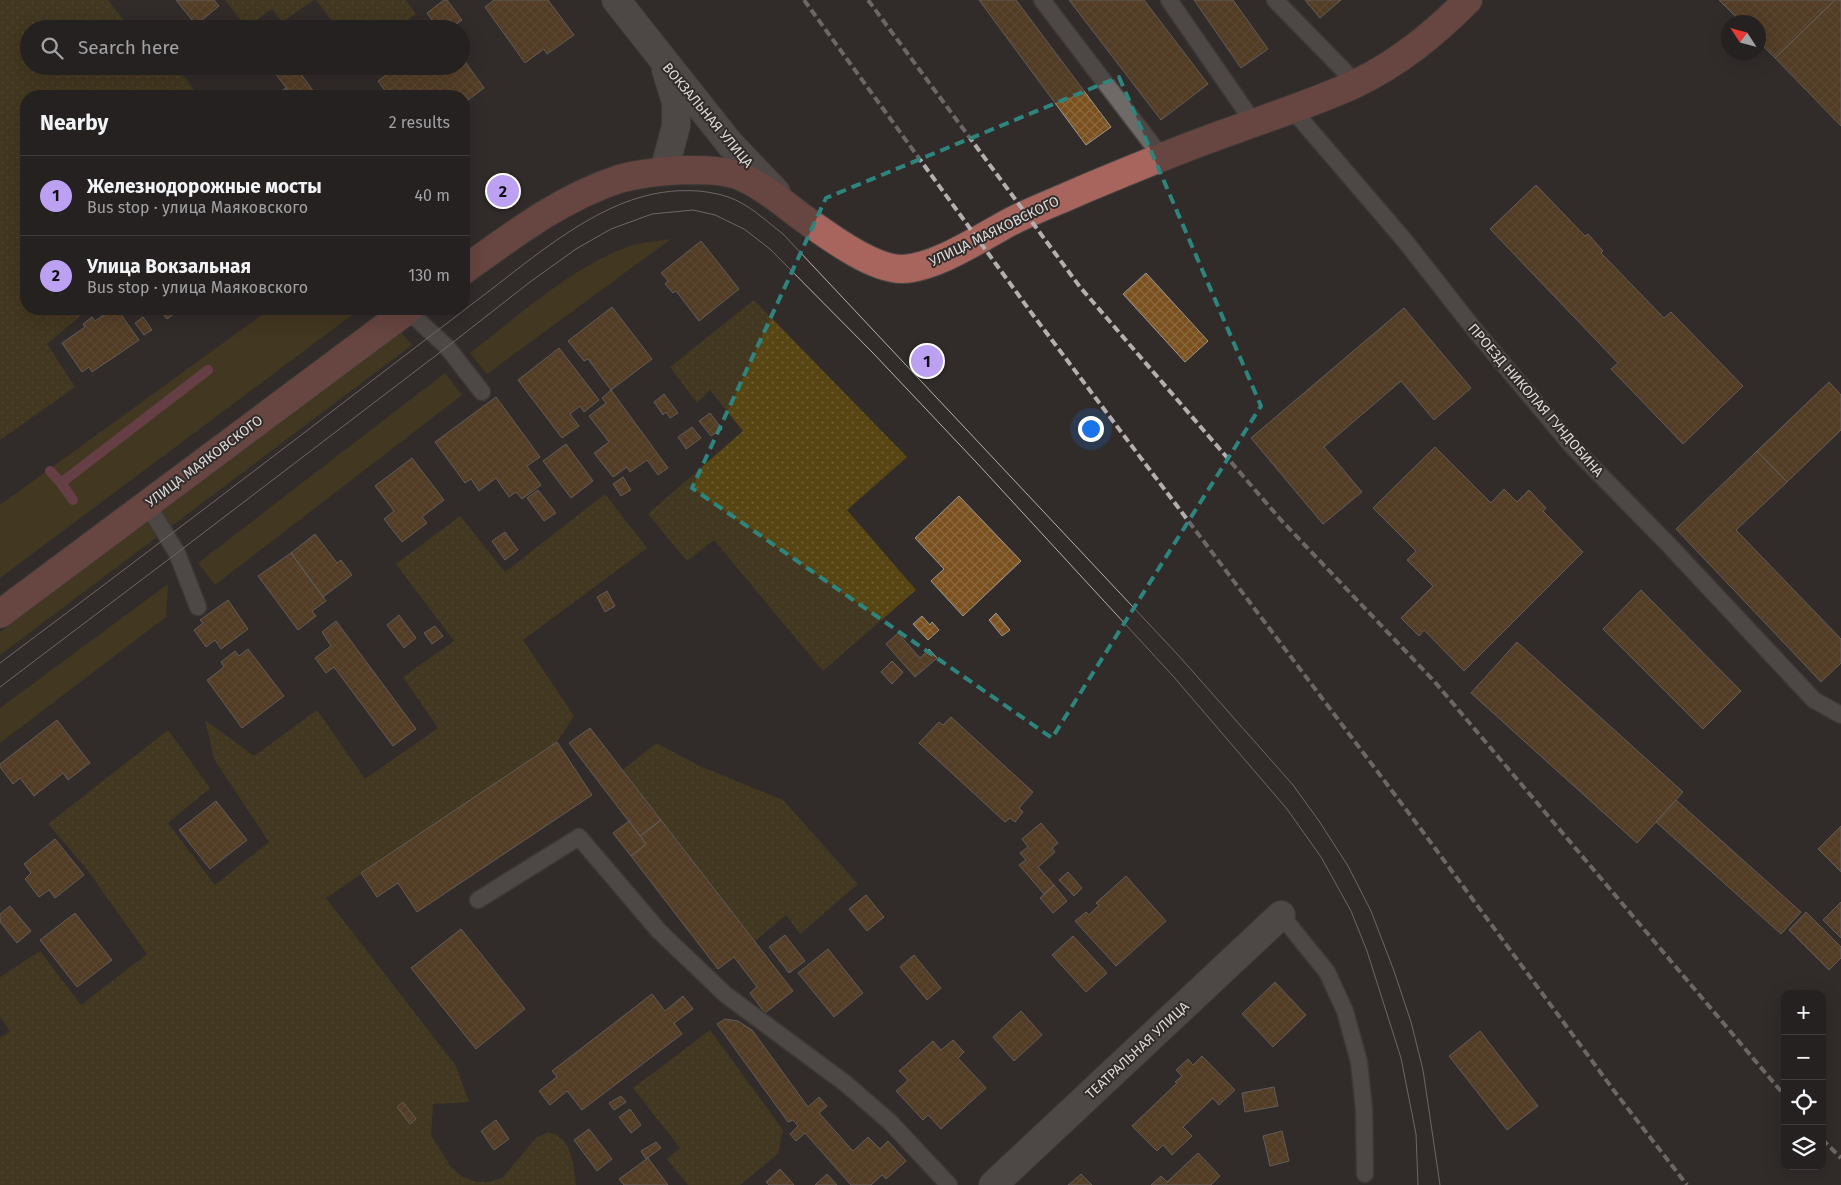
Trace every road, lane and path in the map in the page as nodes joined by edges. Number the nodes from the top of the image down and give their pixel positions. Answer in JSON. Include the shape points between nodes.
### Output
{"nodes":[{"id":1,"x":616,"y":0,"type":"edge"},
{"id":2,"x":1042,"y":0,"type":"edge"},
{"id":3,"x":1169,"y":0,"type":"edge"},
{"id":4,"x":1275,"y":0,"type":"edge"},
{"id":5,"x":1468,"y":0,"type":"edge"},
{"id":6,"x":664,"y":62,"type":"junction"},
{"id":7,"x":1356,"y":83,"type":"junction"},
{"id":8,"x":1292,"y":110,"type":"junction"},
{"id":9,"x":1254,"y":123,"type":"junction"},
{"id":10,"x":1161,"y":156,"type":"junction"},
{"id":11,"x":664,"y":171,"type":"junction"},
{"id":12,"x":808,"y":222,"type":"junction"},
{"id":13,"x":470,"y":266,"type":"edge"},
{"id":14,"x":400,"y":315,"type":"edge"},
{"id":15,"x":414,"y":315,"type":"edge"},
{"id":16,"x":482,"y":392,"type":"dead end"},
{"id":17,"x":147,"y":504,"type":"junction"},
{"id":18,"x":198,"y":607,"type":"dead end"},
{"id":19,"x":0,"y":614,"type":"edge"},
{"id":20,"x":1841,"y":715,"type":"edge"},
{"id":21,"x":478,"y":900,"type":"dead end"},
{"id":22,"x":1281,"y":915,"type":"joint"},
{"id":23,"x":1365,"y":1174,"type":"dead end"},
{"id":24,"x":948,"y":1185,"type":"edge"},
{"id":25,"x":993,"y":1185,"type":"edge"}],
"edges":[{"from":1,"to":6,"type":"street","name":"ВОКЗАЛЬНАЯ УЛИЦА"},
{"from":2,"to":10,"type":"lane"},
{"from":3,"to":9,"type":"lane"},
{"from":4,"to":7,"type":"lane"},
{"from":5,"to":7,"type":"main road","name":"УЛИЦА МАЯКОВСКОГО","via":[[1440,28],[1398,60]]},
{"from":6,"to":11,"type":"street","via":[[676,102],[676,126]]},
{"from":6,"to":12,"type":"street","name":"ВОКЗАЛЬНАЯ УЛИЦА","via":[[764,182]]},
{"from":7,"to":8,"type":"main road","name":"УЛИЦА МАЯКОВСКОГО"},
{"from":8,"to":9,"type":"main road","name":"УЛИЦА МАЯКОВСКОГО"},
{"from":8,"to":20,"type":"lane","name":"ПРОЕЗД НИКОЛАЯ ГУНДОБИНА","via":[[1405,241],[1571,445],[1814,700]]},
{"from":9,"to":10,"type":"main road","name":"УЛИЦА МАЯКОВСКОГО"},
{"from":10,"to":12,"type":"main road","name":"УЛИЦА МАЯКОВСКОГО","via":[[1020,217],[938,260],[920,266],[903,269],[878,264]]},
{"from":11,"to":12,"type":"main road","name":"УЛИЦА МАЯКОВСКОГО","via":[[701,170],[739,176],[770,193]]},
{"from":11,"to":13,"type":"main road","name":"УЛИЦА МАЯКОВСКОГО","via":[[621,179],[573,198],[533,221]]},
{"from":14,"to":17,"type":"main road","name":"УЛИЦА МАЯКОВСКОГО"},
{"from":15,"to":16,"type":"lane","via":[[446,347]]},
{"from":17,"to":18,"type":"lane","via":[[177,553]]},
{"from":17,"to":19,"type":"main road","name":"УЛИЦА МАЯКОВСКОГО"},
{"from":21,"to":24,"type":"lane","via":[[580,837],[660,931],[726,994],[860,1096],[890,1122]]},
{"from":22,"to":23,"type":"lane","via":[[1327,972],[1345,1011],[1359,1062]]},
{"from":22,"to":25,"type":"street","name":"ТЕАТРАЛЬНАЯ УЛИЦА"}]}
